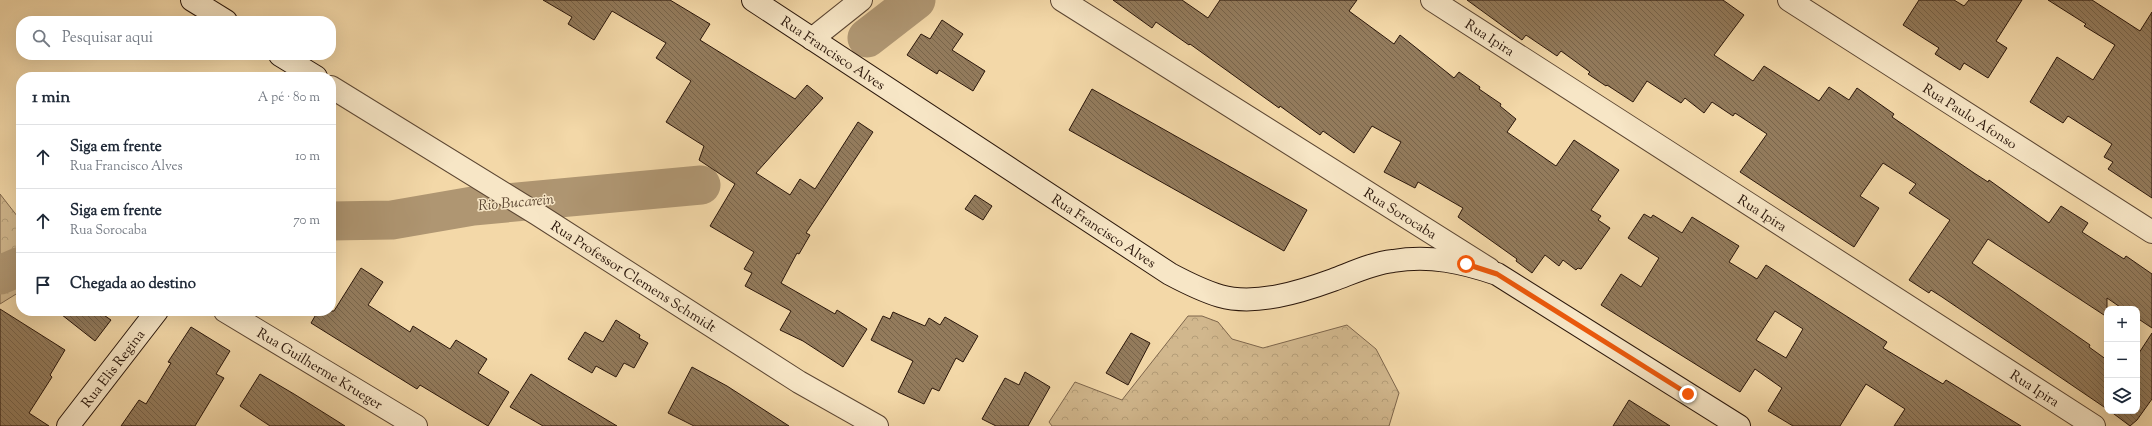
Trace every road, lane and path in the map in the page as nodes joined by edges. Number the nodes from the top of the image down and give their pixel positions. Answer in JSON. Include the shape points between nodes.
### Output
{"nodes":[{"id":1,"x":192,"y":0,"type":"edge"},
{"id":2,"x":753,"y":0,"type":"edge"},
{"id":3,"x":861,"y":0,"type":"edge"},
{"id":4,"x":1062,"y":0,"type":"edge"},
{"id":5,"x":1432,"y":0,"type":"edge"},
{"id":6,"x":1789,"y":0,"type":"edge"},
{"id":7,"x":218,"y":16,"type":"edge"},
{"id":8,"x":812,"y":39,"type":"junction"},
{"id":9,"x":288,"y":60,"type":"edge"},
{"id":10,"x":308,"y":72,"type":"edge"},
{"id":11,"x":336,"y":90,"type":"edge"},
{"id":12,"x":2152,"y":232,"type":"edge"},
{"id":13,"x":1497,"y":274,"type":"junction"},
{"id":14,"x":154,"y":316,"type":"edge"},
{"id":15,"x":233,"y":316,"type":"edge"},
{"id":16,"x":68,"y":426,"type":"edge"},
{"id":17,"x":416,"y":426,"type":"edge"},
{"id":18,"x":877,"y":426,"type":"edge"},
{"id":19,"x":1739,"y":426,"type":"edge"},
{"id":20,"x":2094,"y":426,"type":"edge"}],
"edges":[{"from":1,"to":7,"type":"street"},
{"from":2,"to":8,"type":"street","name":"Rua Francisco Alves"},
{"from":3,"to":8,"type":"street"},
{"from":4,"to":13,"type":"street","name":"Rua Sorocaba"},
{"from":5,"to":20,"type":"street","name":"Rua Ipira"},
{"from":6,"to":12,"type":"street","name":"Rua Paulo Afonso"},
{"from":8,"to":13,"type":"street","name":"Rua Francisco Alves","via":[[1170,274],[1222,297],[1278,297],[1391,261],[1415,258],[1441,259]]},
{"from":9,"to":10,"type":"street"},
{"from":11,"to":18,"type":"street","name":"Rua Professor Clemens Schmidt","via":[[496,188],[753,353]]},
{"from":13,"to":19,"type":"street","name":"Rua Sorocaba"},
{"from":14,"to":16,"type":"street","name":"Rua Elis Regina"},
{"from":15,"to":17,"type":"street","name":"Rua Guilherme Krueger"}]}
